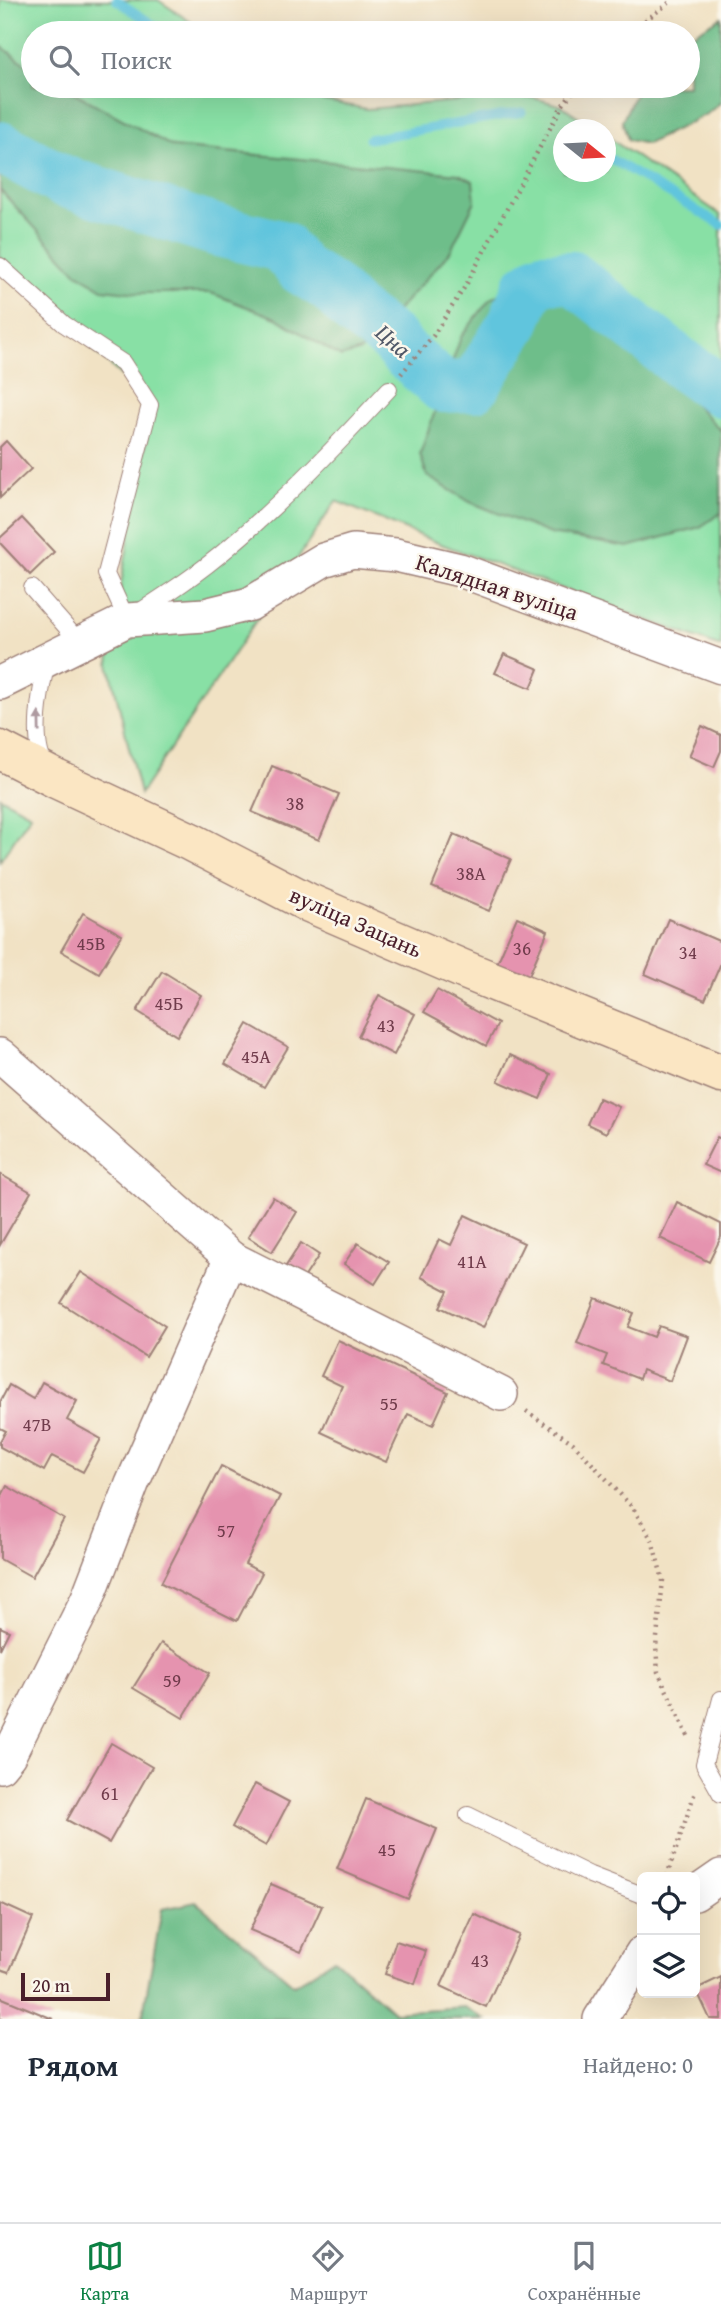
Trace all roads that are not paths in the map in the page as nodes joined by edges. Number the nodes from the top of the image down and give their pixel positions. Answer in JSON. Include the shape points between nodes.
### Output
{"nodes":[{"id":1,"x":0,"y":266,"type":"edge"},
{"id":2,"x":389,"y":389,"type":"road end"},
{"id":3,"x":32,"y":587,"type":"dead end"},
{"id":4,"x":127,"y":620,"type":"junction"},
{"id":5,"x":81,"y":644,"type":"junction"},
{"id":6,"x":48,"y":660,"type":"junction"},
{"id":7,"x":721,"y":667,"type":"edge"},
{"id":8,"x":0,"y":683,"type":"edge"},
{"id":9,"x":0,"y":750,"type":"edge"},
{"id":10,"x":56,"y":779,"type":"junction"},
{"id":11,"x":0,"y":1055,"type":"edge"},
{"id":12,"x":721,"y":1074,"type":"edge"},
{"id":13,"x":231,"y":1258,"type":"junction"},
{"id":14,"x":510,"y":1399,"type":"road end"},
{"id":15,"x":721,"y":1699,"type":"edge"},
{"id":16,"x":0,"y":1766,"type":"edge"},
{"id":17,"x":721,"y":1794,"type":"edge"},
{"id":18,"x":468,"y":1815,"type":"dead end"},
{"id":19,"x":721,"y":1876,"type":"edge"},
{"id":20,"x":700,"y":1891,"type":"edge"},
{"id":21,"x":637,"y":1893,"type":"edge"},
{"id":22,"x":637,"y":1961,"type":"edge"},
{"id":23,"x":600,"y":2019,"type":"edge"}],
"edges":[{"from":1,"to":4,"type":"lane","via":[[64,324],[123,363],[150,405],[106,574]]},
{"from":2,"to":4,"type":"lane","via":[[314,469],[228,548]]},
{"from":3,"to":5,"type":"lane"},
{"from":4,"to":5,"type":"street","name":"Калядная вуліца"},
{"from":4,"to":7,"type":"street","name":"Калядная вуліца","via":[[205,615],[250,604],[324,559],[353,551],[396,555],[460,570]]},
{"from":5,"to":6,"type":"street","name":"Калядная вуліца"},
{"from":6,"to":8,"type":"street","name":"Калядная вуліца"},
{"from":10,"to":6,"type":"lane","one_way":true,"via":[[41,761],[37,717]]},
{"from":9,"to":10,"type":"street","name":"вуліца Зацань"},
{"from":10,"to":12,"type":"street","name":"вуліца Зацань","via":[[307,902]]},
{"from":11,"to":13,"type":"street"},
{"from":13,"to":14,"type":"street"},
{"from":13,"to":16,"type":"street","via":[[132,1483],[87,1600]]},
{"from":15,"to":17,"type":"lane","via":[[704,1763]]},
{"from":18,"to":21,"type":"lane"},
{"from":19,"to":20,"type":"street"},
{"from":22,"to":23,"type":"street"}]}
